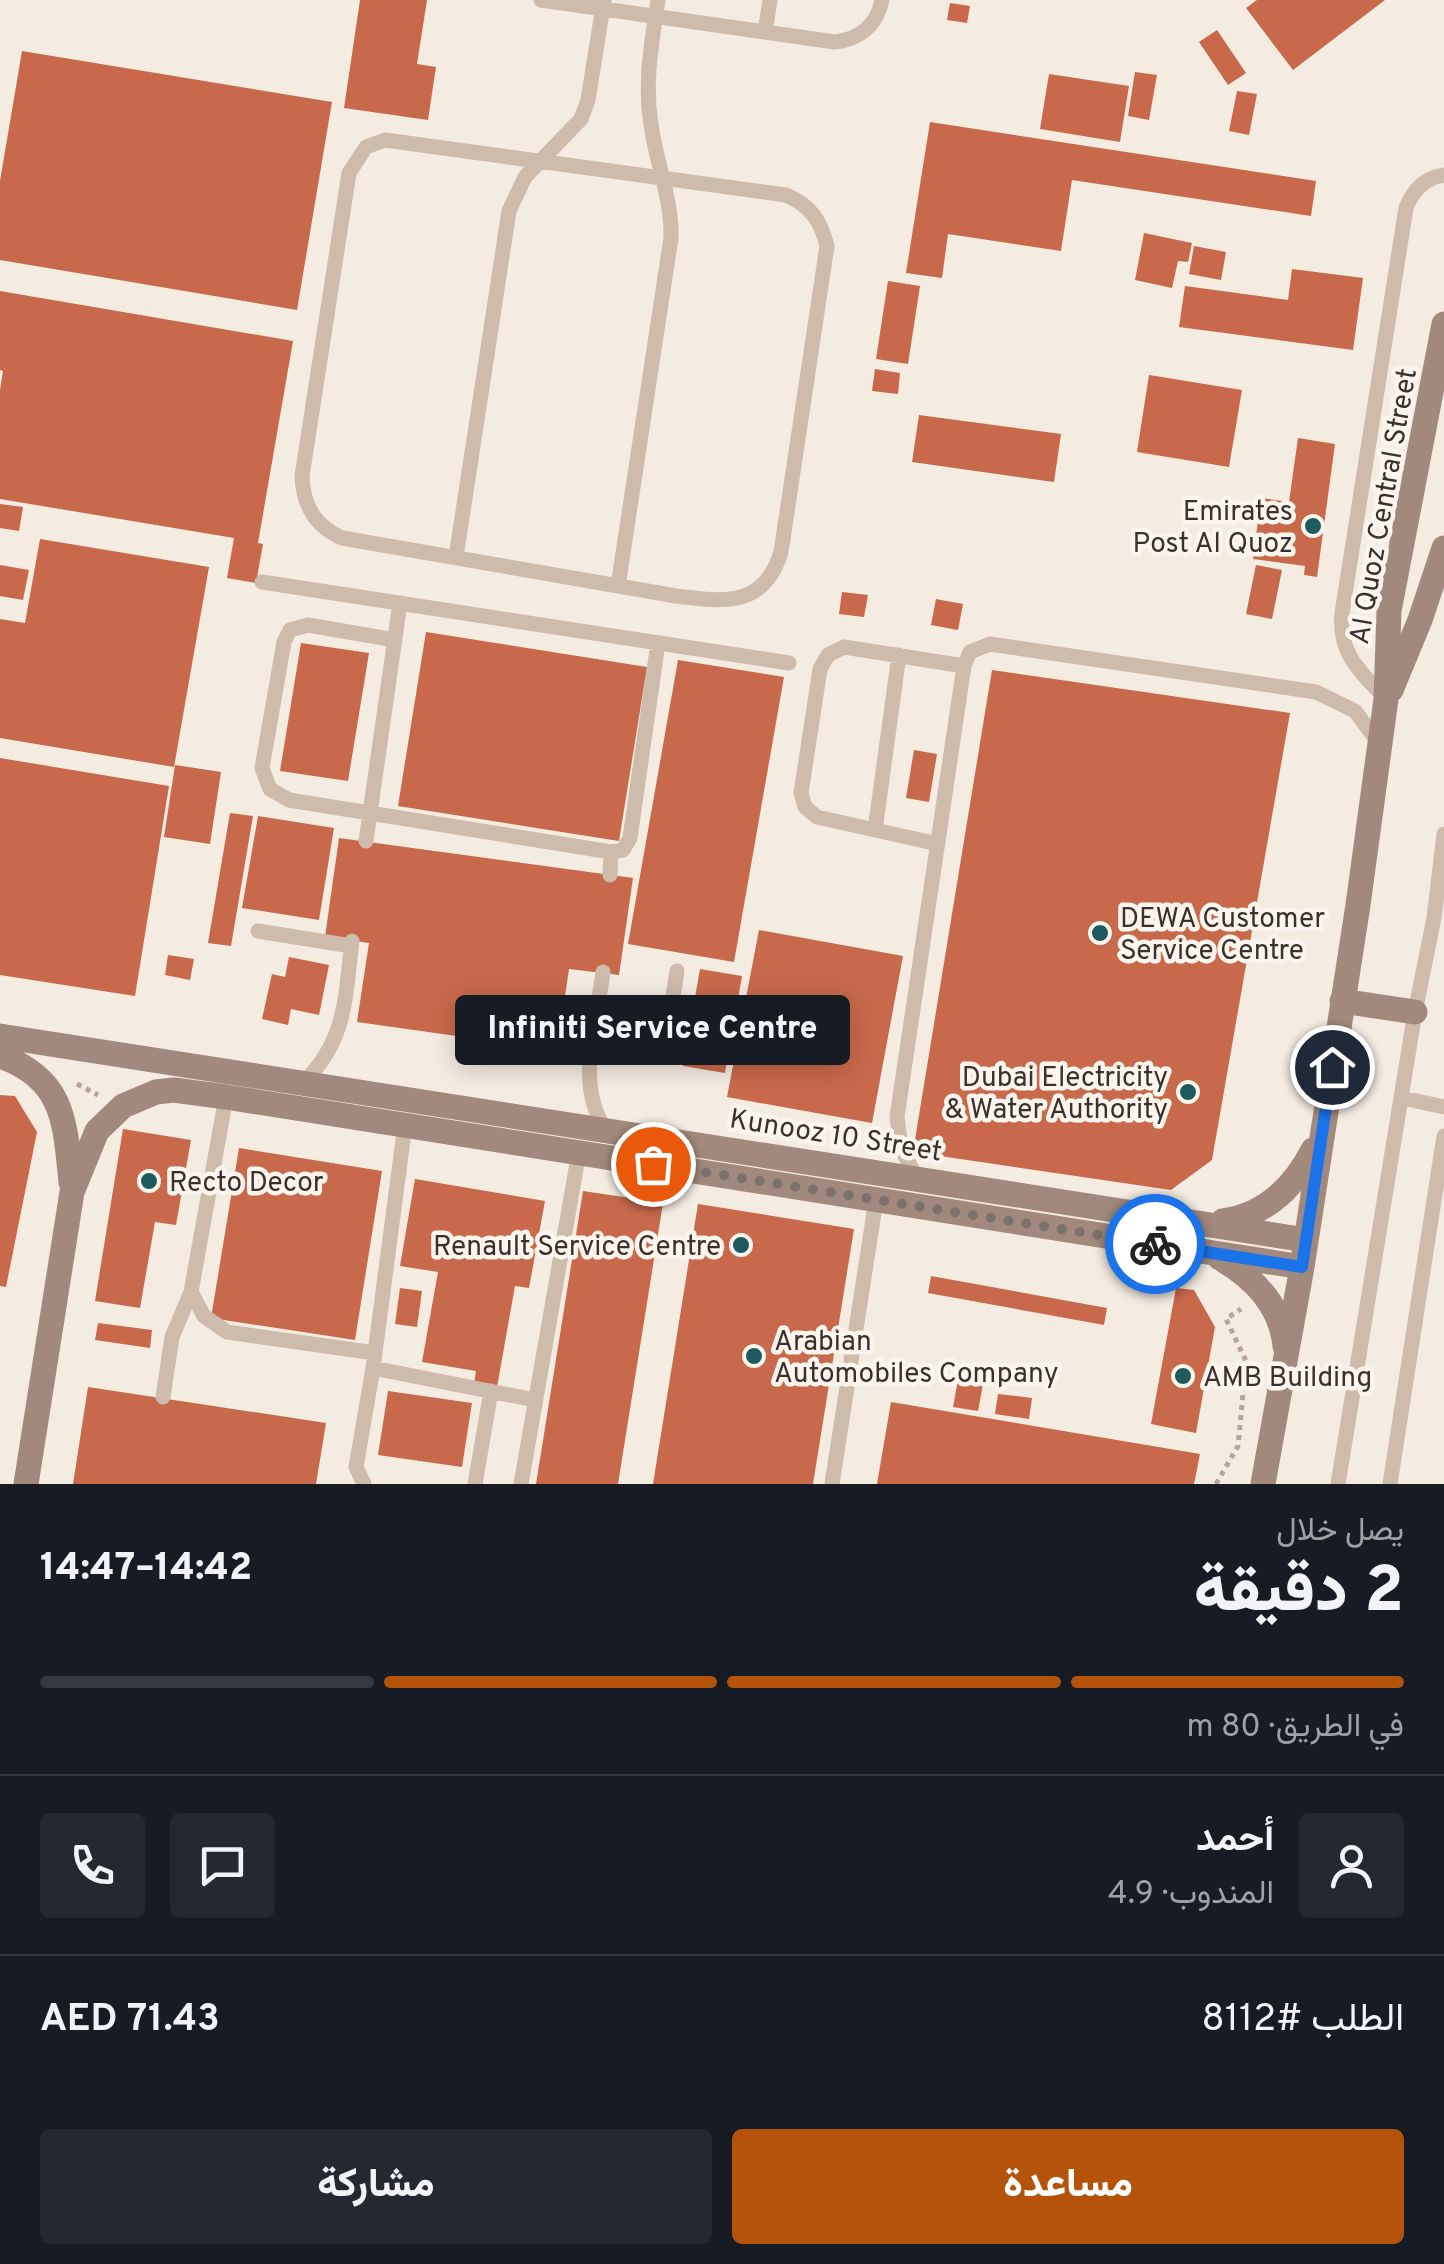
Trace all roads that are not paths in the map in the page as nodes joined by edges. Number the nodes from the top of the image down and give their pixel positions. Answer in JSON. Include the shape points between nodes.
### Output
{"nodes":[{"id":1,"x":541,"y":0,"type":"edge"},
{"id":2,"x":770,"y":0,"type":"edge"},
{"id":3,"x":882,"y":0,"type":"edge"},
{"id":4,"x":604,"y":4,"type":"edge"},
{"id":5,"x":657,"y":8,"type":"edge"},
{"id":6,"x":765,"y":32,"type":"junction"},
{"id":7,"x":537,"y":162,"type":"junction"},
{"id":8,"x":1444,"y":174,"type":"edge"},
{"id":9,"x":664,"y":178,"type":"junction"},
{"id":10,"x":1444,"y":324,"type":"edge"},
{"id":11,"x":1444,"y":548,"type":"edge"},
{"id":12,"x":456,"y":558,"type":"junction"},
{"id":13,"x":262,"y":582,"type":"dead end"},
{"id":14,"x":618,"y":586,"type":"junction"},
{"id":15,"x":400,"y":603,"type":"junction"},
{"id":16,"x":395,"y":640,"type":"junction"},
{"id":17,"x":658,"y":643,"type":"junction"},
{"id":18,"x":899,"y":655,"type":"junction"},
{"id":19,"x":788,"y":663,"type":"dead end"},
{"id":20,"x":964,"y":666,"type":"junction"},
{"id":21,"x":1386,"y":698,"type":"junction"},
{"id":22,"x":1380,"y":746,"type":"junction"},
{"id":23,"x":369,"y":814,"type":"junction"},
{"id":24,"x":875,"y":830,"type":"junction"},
{"id":25,"x":1444,"y":834,"type":"edge"},
{"id":26,"x":366,"y":841,"type":"dead end"},
{"id":27,"x":938,"y":844,"type":"junction"},
{"id":28,"x":610,"y":852,"type":"junction"},
{"id":29,"x":610,"y":876,"type":"dead end"},
{"id":30,"x":258,"y":931,"type":"dead end"},
{"id":31,"x":677,"y":971,"type":"dead end"},
{"id":32,"x":604,"y":972,"type":"dead end"},
{"id":33,"x":1342,"y":1001,"type":"junction"},
{"id":34,"x":599,"y":1004,"type":"junction"},
{"id":35,"x":1415,"y":1012,"type":"junction"},
{"id":36,"x":0,"y":1036,"type":"edge"},
{"id":37,"x":0,"y":1056,"type":"edge"},
{"id":38,"x":305,"y":1082,"type":"junction"},
{"id":39,"x":226,"y":1097,"type":"junction"},
{"id":40,"x":1402,"y":1098,"type":"junction"},
{"id":41,"x":1444,"y":1107,"type":"edge"},
{"id":42,"x":405,"y":1125,"type":"junction"},
{"id":43,"x":606,"y":1130,"type":"junction"},
{"id":44,"x":1322,"y":1132,"type":"junction"},
{"id":45,"x":1444,"y":1136,"type":"edge"},
{"id":46,"x":579,"y":1152,"type":"junction"},
{"id":47,"x":916,"y":1177,"type":"junction"},
{"id":48,"x":72,"y":1192,"type":"junction"},
{"id":49,"x":876,"y":1200,"type":"junction"},
{"id":50,"x":1206,"y":1222,"type":"junction"},
{"id":51,"x":1437,"y":1225,"type":"edge"},
{"id":52,"x":1306,"y":1240,"type":"junction"},
{"id":53,"x":1191,"y":1250,"type":"junction"},
{"id":54,"x":1302,"y":1267,"type":"junction"},
{"id":55,"x":190,"y":1292,"type":"junction"},
{"id":56,"x":374,"y":1360,"type":"junction"},
{"id":57,"x":1287,"y":1360,"type":"junction"},
{"id":58,"x":491,"y":1391,"type":"junction"},
{"id":59,"x":163,"y":1397,"type":"dead end"},
{"id":60,"x":535,"y":1400,"type":"junction"},
{"id":61,"x":1258,"y":1480,"type":"edge"},
{"id":62,"x":26,"y":1484,"type":"edge"},
{"id":63,"x":364,"y":1484,"type":"edge"},
{"id":64,"x":475,"y":1484,"type":"edge"},
{"id":65,"x":520,"y":1484,"type":"edge"},
{"id":66,"x":832,"y":1484,"type":"edge"},
{"id":67,"x":1338,"y":1484,"type":"edge"},
{"id":68,"x":1390,"y":1484,"type":"edge"}],
"edges":[{"from":1,"to":4,"type":"lane"},
{"from":2,"to":6,"type":"lane"},
{"from":3,"to":6,"type":"lane","via":[[871,25],[845,41]]},
{"from":4,"to":5,"type":"lane"},
{"from":4,"to":7,"type":"lane","via":[[585,109],[572,131]]},
{"from":5,"to":6,"type":"lane"},
{"from":5,"to":9,"type":"lane","via":[[648,98]]},
{"from":7,"to":9,"type":"lane"},
{"from":7,"to":12,"type":"lane","via":[[509,210]]},
{"from":7,"to":12,"type":"lane","via":[[386,140],[358,154],[349,173],[302,476],[305,502],[320,524],[342,538]]},
{"from":8,"to":21,"type":"lane","via":[[1417,188],[1406,208],[1342,613],[1348,658]]},
{"from":9,"to":14,"type":"lane","via":[[671,238]]},
{"from":9,"to":14,"type":"lane","via":[[786,195],[810,209],[827,246],[781,552],[771,576],[752,593],[728,601]]},
{"from":10,"to":21,"type":"street","name":"Al Quoz Central Street","via":[[1389,611]]},
{"from":11,"to":21,"type":"street","name":"Al Quoz Central Street"},
{"from":12,"to":14,"type":"lane"},
{"from":13,"to":15,"type":"lane"},
{"from":15,"to":16,"type":"lane"},
{"from":15,"to":17,"type":"lane"},
{"from":16,"to":23,"type":"lane"},
{"from":16,"to":23,"type":"lane","via":[[308,625],[290,630],[262,768],[282,798]]},
{"from":17,"to":19,"type":"lane"},
{"from":17,"to":28,"type":"lane","via":[[630,838],[623,850]]},
{"from":18,"to":20,"type":"lane"},
{"from":18,"to":24,"type":"lane"},
{"from":18,"to":24,"type":"lane","via":[[844,647],[828,654],[801,793],[817,817]]},
{"from":20,"to":22,"type":"lane","via":[[976,647],[990,644],[1316,692],[1355,711]]},
{"from":20,"to":27,"type":"lane"},
{"from":21,"to":22,"type":"street","name":"Al Quoz Central Street"},
{"from":22,"to":33,"type":"street","name":"Al Quoz Central Street"},
{"from":23,"to":26,"type":"lane"},
{"from":23,"to":28,"type":"lane"},
{"from":24,"to":27,"type":"lane"},
{"from":25,"to":35,"type":"lane"},
{"from":27,"to":47,"type":"lane","via":[[897,1116],[901,1148]]},
{"from":28,"to":29,"type":"lane"},
{"from":30,"to":38,"type":"lane","via":[[352,944],[342,1021],[330,1051]]},
{"from":31,"to":34,"type":"lane","via":[[672,1003],[662,1011]]},
{"from":32,"to":34,"type":"lane"},
{"from":33,"to":35,"type":"street"},
{"from":33,"to":44,"type":"street","name":"Al Quoz Central Street"},
{"from":34,"to":43,"type":"lane","via":[[589,1088]]},
{"from":35,"to":40,"type":"lane"},
{"from":36,"to":38,"type":"street","name":"Kunooz 10 Street"},
{"from":37,"to":48,"type":"street","via":[[35,1075],[58,1103],[69,1138]]},
{"from":38,"to":43,"type":"street","name":"Kunooz 10 Street"},
{"from":39,"to":42,"type":"street"},
{"from":39,"to":48,"type":"street","via":[[174,1090],[139,1098],[109,1118]]},
{"from":39,"to":55,"type":"lane"},
{"from":40,"to":41,"type":"lane"},
{"from":40,"to":67,"type":"lane"},
{"from":42,"to":46,"type":"street"},
{"from":42,"to":56,"type":"lane"},
{"from":43,"to":47,"type":"street","name":"Kunooz 10 Street"},
{"from":44,"to":50,"type":"street","via":[[1303,1169],[1274,1201],[1253,1213]]},
{"from":44,"to":52,"type":"street","name":"Al Quoz Central Street"},
{"from":45,"to":51,"type":"lane"},
{"from":46,"to":49,"type":"street"},
{"from":46,"to":60,"type":"lane"},
{"from":47,"to":50,"type":"street","name":"Kunooz 10 Street"},
{"from":48,"to":62,"type":"street"},
{"from":49,"to":53,"type":"street"},
{"from":49,"to":66,"type":"lane"},
{"from":50,"to":52,"type":"street","name":"Kunooz 10 Street"},
{"from":51,"to":68,"type":"lane"},
{"from":52,"to":54,"type":"street","name":"Al Quoz Central Street"},
{"from":53,"to":54,"type":"street"},
{"from":53,"to":57,"type":"street","via":[[1232,1265],[1266,1294]]},
{"from":54,"to":57,"type":"street","name":"Al Quoz Central Street"},
{"from":55,"to":56,"type":"lane","via":[[204,1316],[227,1332]]},
{"from":55,"to":59,"type":"lane","via":[[172,1337]]},
{"from":56,"to":58,"type":"lane"},
{"from":56,"to":63,"type":"lane","via":[[356,1467]]},
{"from":57,"to":61,"type":"street","name":"Al Quoz Central Street"},
{"from":58,"to":60,"type":"lane"},
{"from":58,"to":64,"type":"lane"},
{"from":60,"to":65,"type":"lane"}]}
